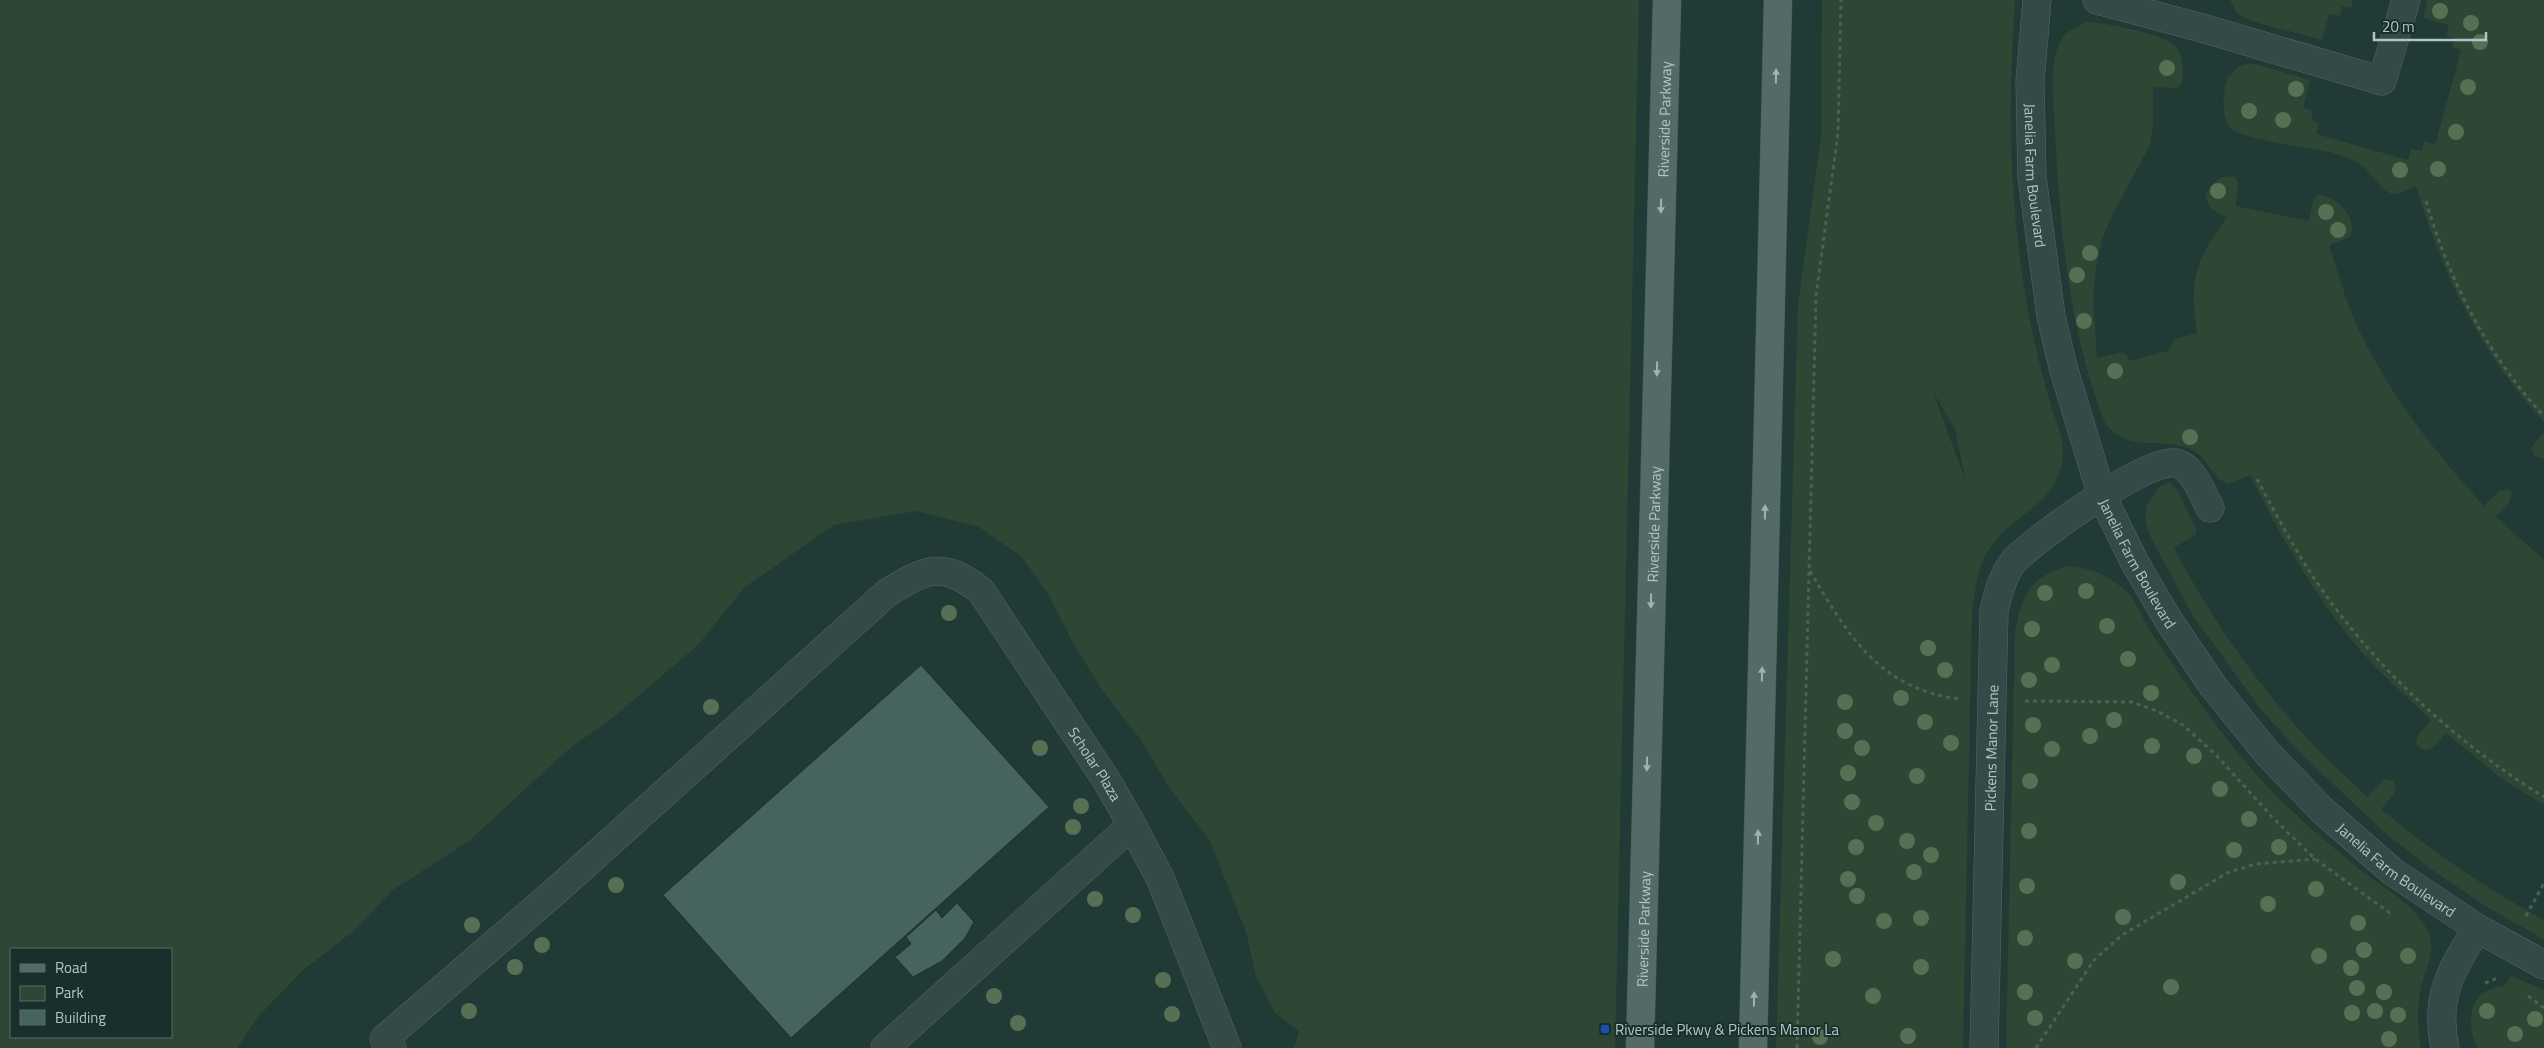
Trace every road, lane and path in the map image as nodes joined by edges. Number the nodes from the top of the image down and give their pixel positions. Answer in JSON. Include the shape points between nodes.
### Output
{"nodes":[{"id":1,"x":1667,"y":0,"type":"edge"},
{"id":2,"x":1778,"y":0,"type":"edge"},
{"id":3,"x":1841,"y":0,"type":"edge"},
{"id":4,"x":2037,"y":0,"type":"edge"},
{"id":5,"x":2097,"y":0,"type":"edge"},
{"id":6,"x":2406,"y":0,"type":"edge"},
{"id":7,"x":2426,"y":201,"type":"dead end"},
{"id":8,"x":2544,"y":416,"type":"edge"},
{"id":9,"x":2257,"y":479,"type":"dead end"},
{"id":10,"x":2102,"y":496,"type":"junction"},
{"id":11,"x":2210,"y":508,"type":"dead end"},
{"id":12,"x":1809,"y":570,"type":"junction"},
{"id":13,"x":1993,"y":701,"type":"junction"},
{"id":14,"x":2544,"y":797,"type":"edge"},
{"id":15,"x":1132,"y":825,"type":"junction"},
{"id":16,"x":2315,"y":859,"type":"junction"},
{"id":17,"x":2397,"y":918,"type":"dead end"},
{"id":18,"x":2477,"y":928,"type":"junction"},
{"id":19,"x":2460,"y":955,"type":"junction"},
{"id":20,"x":2544,"y":965,"type":"edge"},
{"id":21,"x":2500,"y":978,"type":"dead end"},
{"id":22,"x":2522,"y":992,"type":"dead end"},
{"id":23,"x":2544,"y":1008,"type":"edge"},
{"id":24,"x":392,"y":1048,"type":"edge"},
{"id":25,"x":884,"y":1048,"type":"edge"},
{"id":26,"x":1227,"y":1048,"type":"edge"},
{"id":27,"x":1640,"y":1048,"type":"edge"},
{"id":28,"x":1753,"y":1048,"type":"edge"},
{"id":29,"x":1797,"y":1048,"type":"edge"},
{"id":30,"x":1984,"y":1048,"type":"edge"},
{"id":31,"x":2036,"y":1048,"type":"edge"},
{"id":32,"x":2445,"y":1048,"type":"edge"}],
"edges":[{"from":1,"to":27,"type":"main road","name":"Riverside Parkway","one_way":true},
{"from":28,"to":2,"type":"main road","one_way":true},
{"from":3,"to":12,"type":"path","via":[[1838,133],[1816,296]]},
{"from":4,"to":10,"type":"street","name":"Janelia Farm Boulevard","via":[[2030,82],[2032,177],[2043,261],[2063,367]]},
{"from":5,"to":6,"type":"street","via":[[2382,81]]},
{"from":7,"to":8,"type":"path","via":[[2444,255],[2476,325]]},
{"from":9,"to":14,"type":"path","via":[[2316,581],[2381,664],[2487,759]]},
{"from":10,"to":11,"type":"street","name":"Pickens Manor Lane","via":[[2154,466],[2175,463],[2191,473]]},
{"from":10,"to":13,"type":"street","name":"Pickens Manor Lane","via":[[2035,543],[2014,562],[2000,587],[1994,610]]},
{"from":10,"to":18,"type":"street","name":"Janelia Farm Boulevard","via":[[2170,621],[2213,686],[2267,753],[2322,811],[2392,872]]},
{"from":12,"to":13,"type":"path","via":[[1861,649],[1889,674],[1917,689],[1957,699]]},
{"from":12,"to":29,"type":"path"},
{"from":13,"to":16,"type":"path","via":[[2132,702],[2157,711],[2183,725],[2216,755]]},
{"from":13,"to":30,"type":"street","name":"Pickens Manor Lane"},
{"from":15,"to":24,"type":"street","name":"Scholar Plaza","via":[[1107,781],[981,591],[965,578],[946,570],[930,570],[887,593],[384,1039]]},
{"from":15,"to":25,"type":"street"},
{"from":15,"to":26,"type":"street","name":"Scholar Plaza","via":[[1161,880]]},
{"from":16,"to":17,"type":"path"},
{"from":16,"to":31,"type":"path","via":[[2256,864],[2229,872],[2122,935],[2094,960]]},
{"from":18,"to":19,"type":"street"},
{"from":18,"to":20,"type":"street","name":"Janelia Farm Boulevard"},
{"from":19,"to":21,"type":"path"},
{"from":19,"to":32,"type":"street","via":[[2448,976],[2442,1000],[2440,1016]]},
{"from":22,"to":23,"type":"path"}]}
